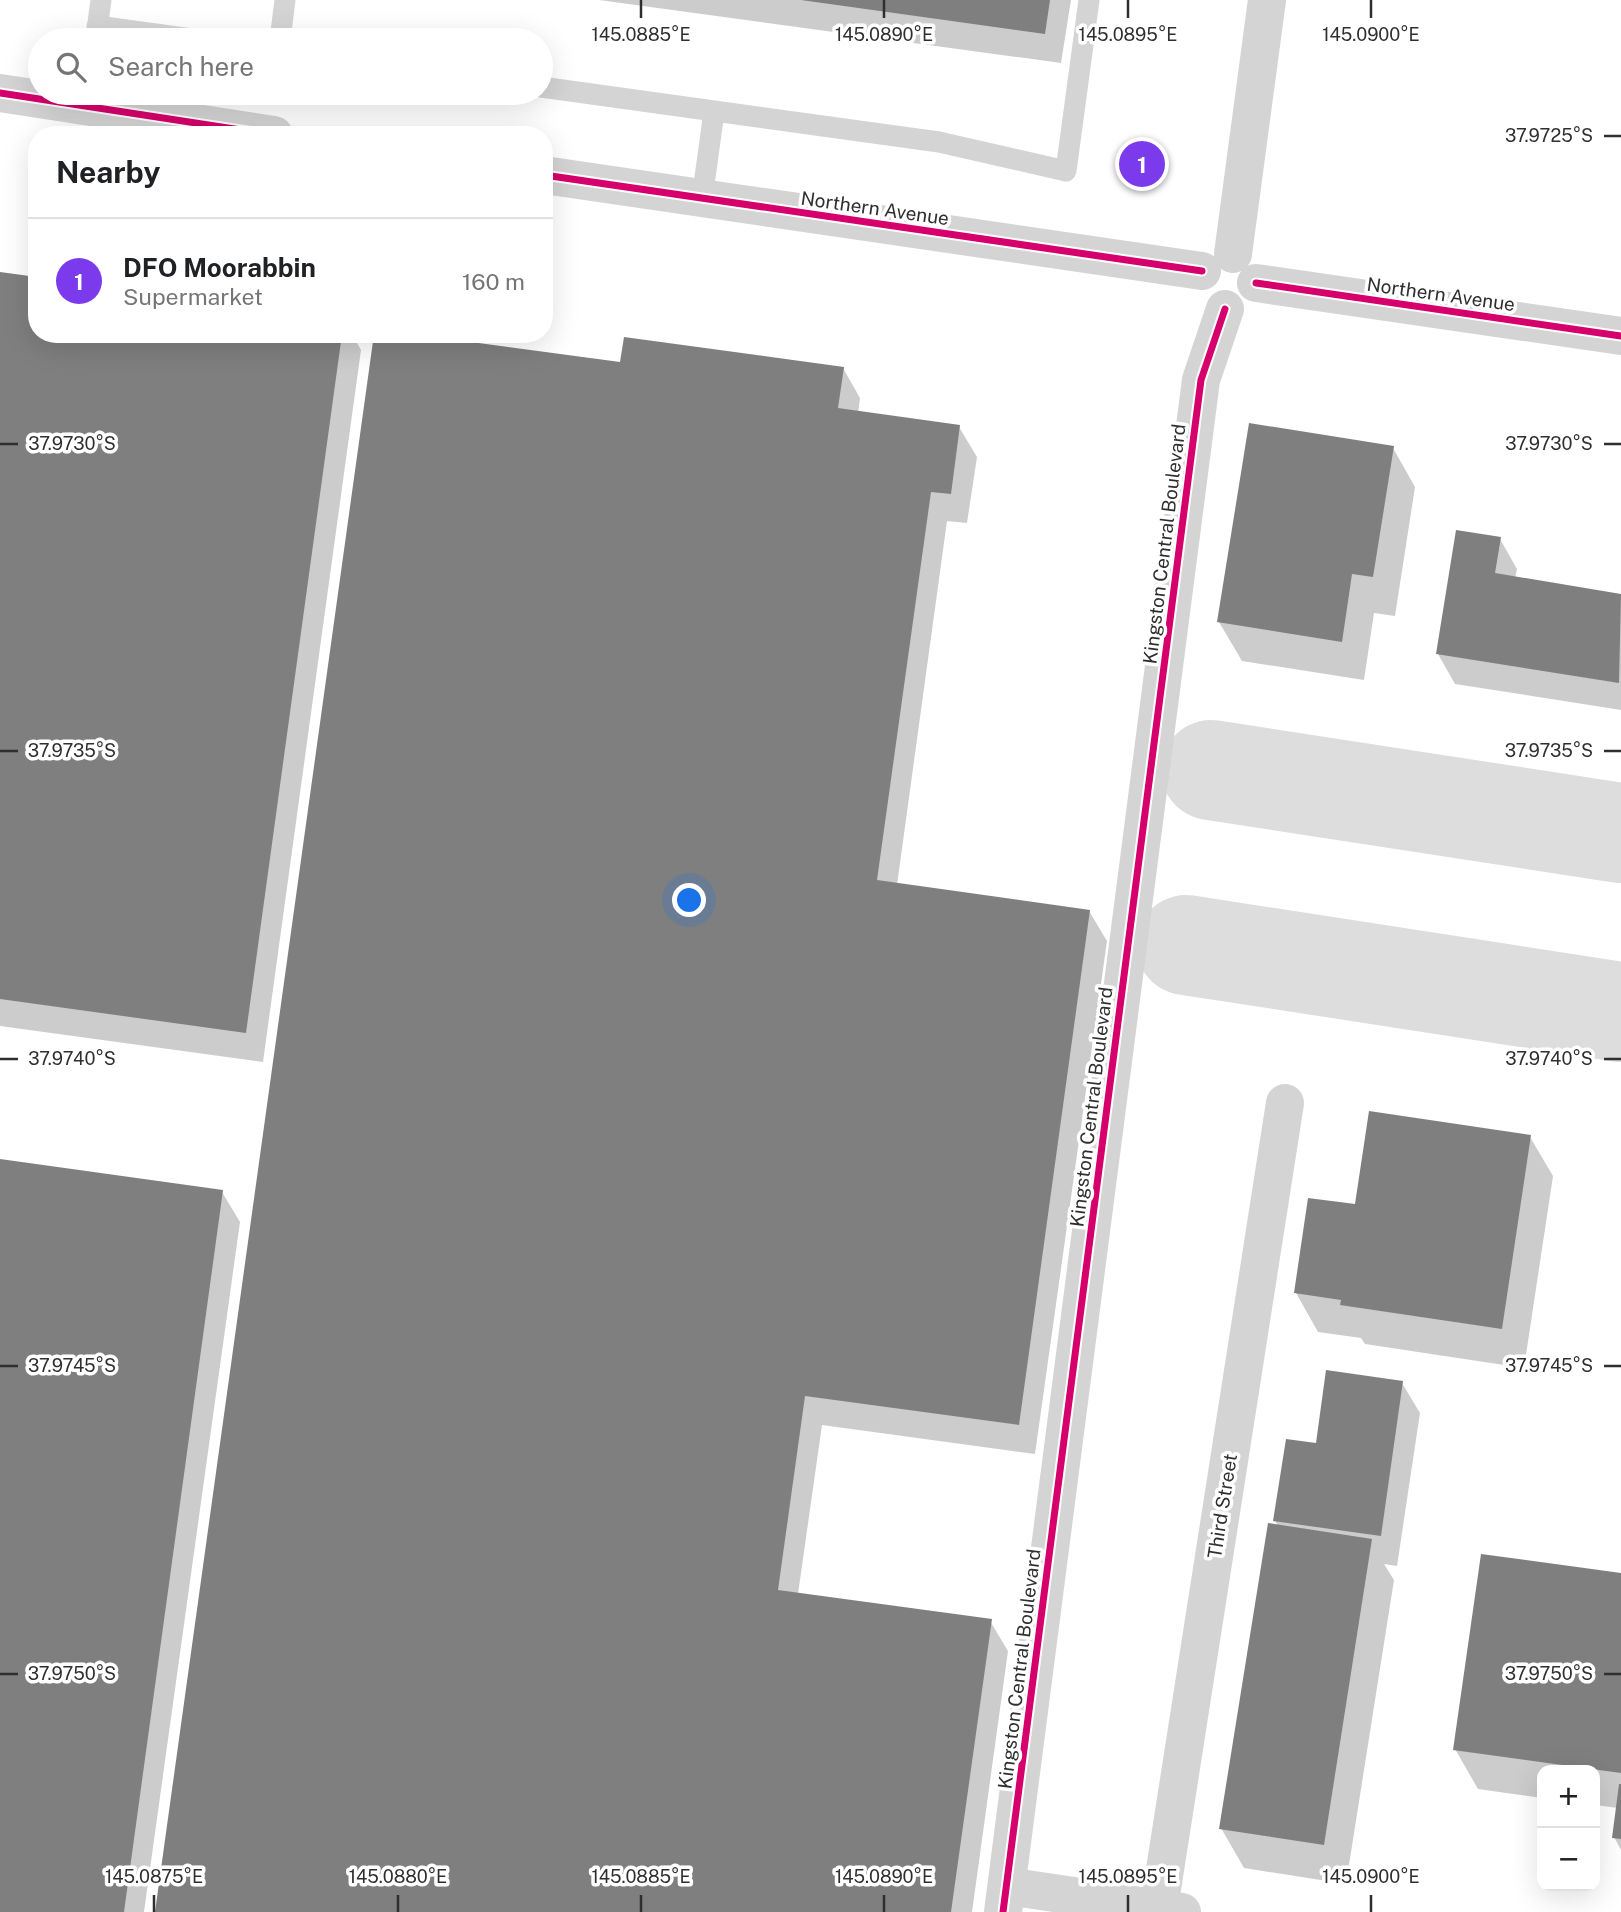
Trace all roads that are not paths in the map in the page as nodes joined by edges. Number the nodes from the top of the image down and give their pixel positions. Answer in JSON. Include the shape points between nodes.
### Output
{"nodes":[{"id":1,"x":101,"y":0,"type":"edge"},
{"id":2,"x":285,"y":0,"type":"edge"},
{"id":3,"x":1089,"y":0,"type":"edge"},
{"id":4,"x":1267,"y":0,"type":"edge"},
{"id":5,"x":97,"y":28,"type":"edge"},
{"id":6,"x":282,"y":28,"type":"edge"},
{"id":7,"x":553,"y":89,"type":"edge"},
{"id":8,"x":0,"y":93,"type":"edge"},
{"id":9,"x":28,"y":95,"type":"edge"},
{"id":10,"x":114,"y":105,"type":"edge"},
{"id":11,"x":714,"y":111,"type":"junction"},
{"id":12,"x":226,"y":126,"type":"edge"},
{"id":13,"x":553,"y":176,"type":"edge"},
{"id":14,"x":702,"y":199,"type":"junction"},
{"id":15,"x":1230,"y":269,"type":"junction"},
{"id":16,"x":1621,"y":336,"type":"edge"},
{"id":17,"x":1285,"y":1104,"type":"dead end"},
{"id":18,"x":1005,"y":1899,"type":"edge"},
{"id":19,"x":1170,"y":1910,"type":"edge"}],
"edges":[{"from":1,"to":5,"type":"lane"},
{"from":2,"to":6,"type":"lane"},
{"from":3,"to":11,"type":"lane","via":[[1066,171],[939,142]]},
{"from":4,"to":15,"type":"street"},
{"from":7,"to":11,"type":"lane"},
{"from":8,"to":9,"type":"street"},
{"from":10,"to":12,"type":"street"},
{"from":11,"to":14,"type":"lane"},
{"from":13,"to":14,"type":"street","name":"Northern Avenue"},
{"from":14,"to":15,"type":"street","name":"Northern Avenue"},
{"from":15,"to":16,"type":"street","name":"Northern Avenue"},
{"from":15,"to":18,"type":"street","name":"Kingston Central Boulevard","via":[[1250,300],[1225,309],[1201,380]]},
{"from":17,"to":19,"type":"street","name":"Third Street"},
{"from":18,"to":19,"type":"street"}]}
